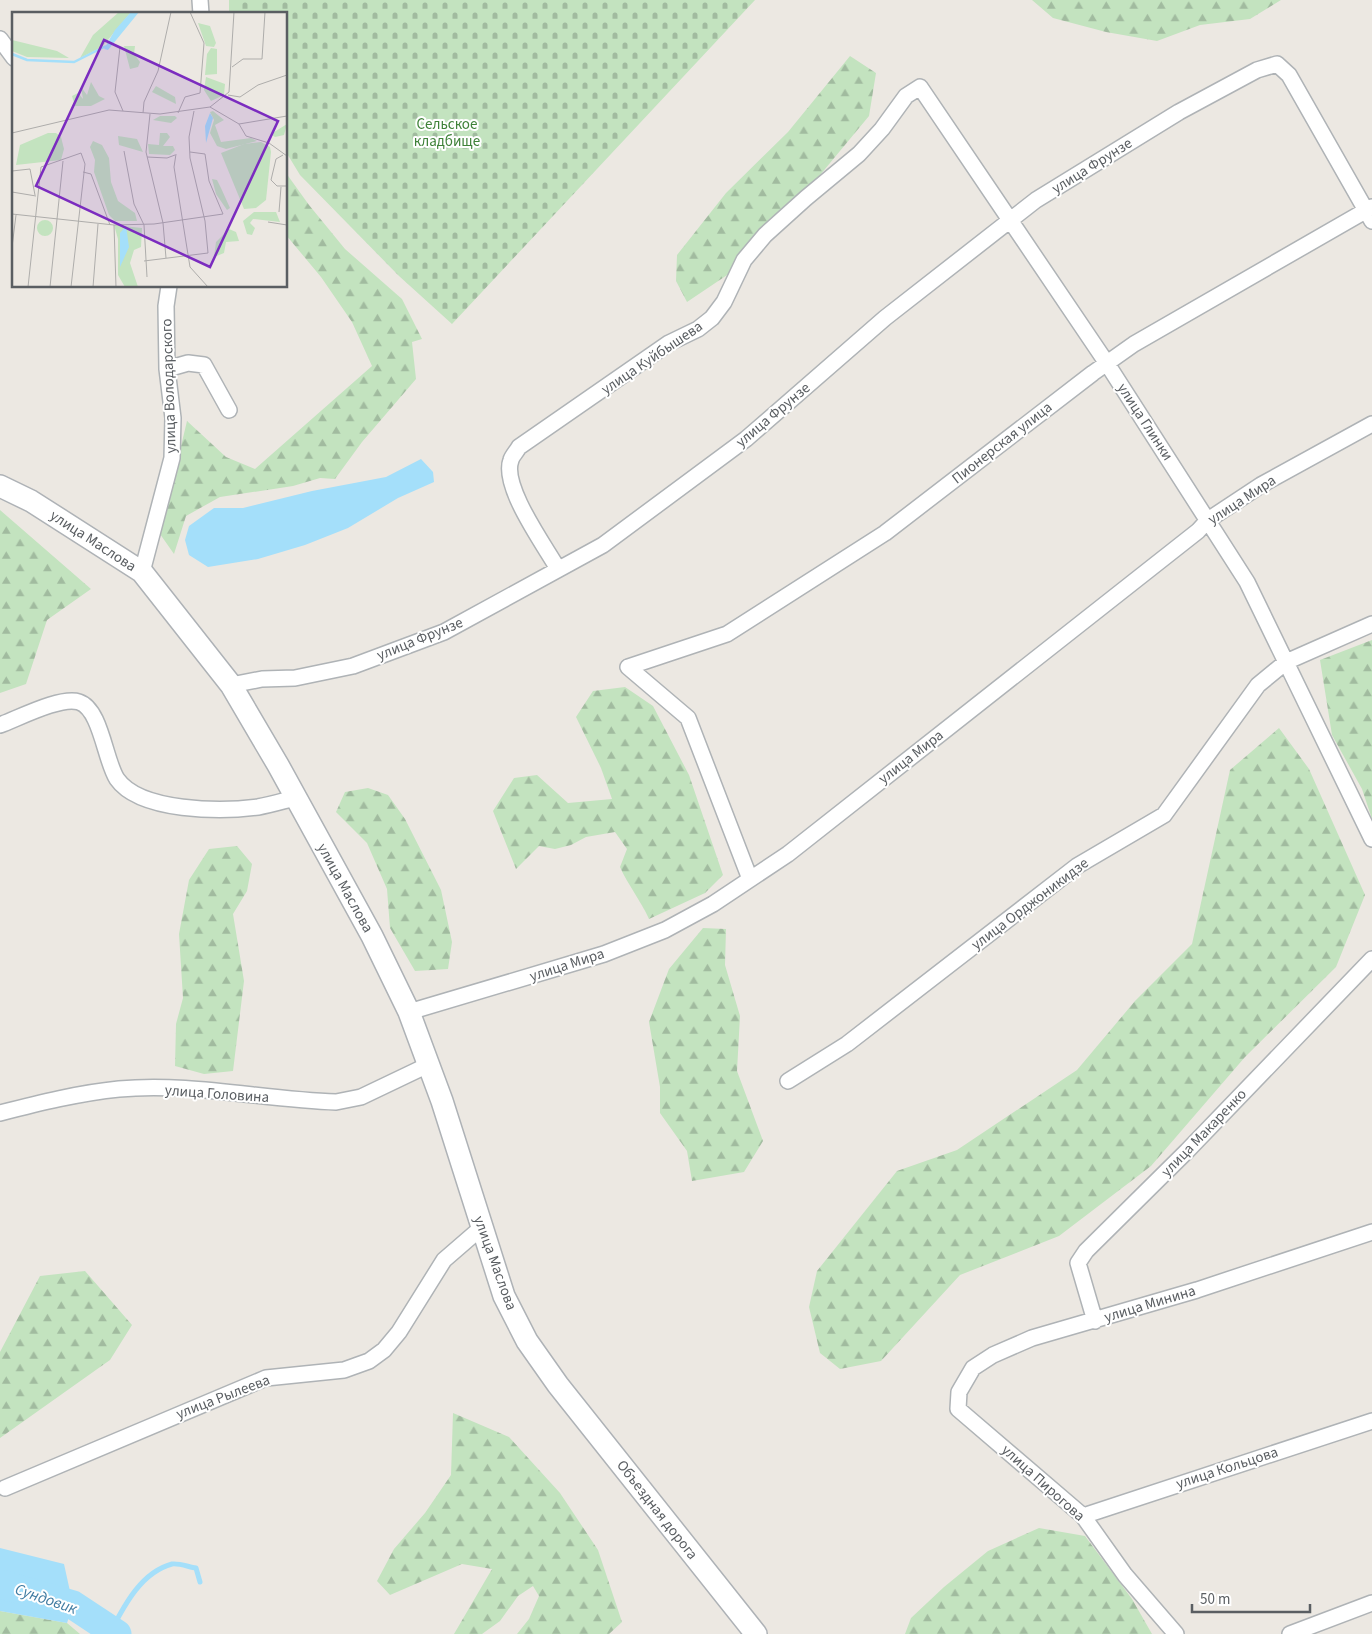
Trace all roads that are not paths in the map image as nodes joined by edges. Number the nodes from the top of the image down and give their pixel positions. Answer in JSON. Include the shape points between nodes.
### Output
{"nodes":[{"id":1,"x":0,"y":39,"type":"edge"},
{"id":2,"x":12,"y":55,"type":"edge"},
{"id":3,"x":920,"y":87,"type":"joint"},
{"id":4,"x":1370,"y":213,"type":"edge"},
{"id":5,"x":1010,"y":220,"type":"junction"},
{"id":6,"x":167,"y":288,"type":"edge"},
{"id":7,"x":1106,"y":362,"type":"junction"},
{"id":8,"x":167,"y":369,"type":"junction"},
{"id":9,"x":229,"y":410,"type":"dead end"},
{"id":10,"x":1372,"y":424,"type":"edge"},
{"id":11,"x":0,"y":486,"type":"edge"},
{"id":12,"x":1208,"y":520,"type":"junction"},
{"id":13,"x":558,"y":569,"type":"junction"},
{"id":14,"x":142,"y":572,"type":"junction"},
{"id":15,"x":1372,"y":624,"type":"edge"},
{"id":16,"x":1286,"y":662,"type":"junction"},
{"id":17,"x":231,"y":686,"type":"junction"},
{"id":18,"x":0,"y":725,"type":"edge"},
{"id":19,"x":295,"y":798,"type":"junction"},
{"id":20,"x":1372,"y":840,"type":"edge"},
{"id":21,"x":750,"y":879,"type":"junction"},
{"id":22,"x":1372,"y":959,"type":"edge"},
{"id":23,"x":409,"y":1012,"type":"junction"},
{"id":24,"x":428,"y":1066,"type":"junction"},
{"id":25,"x":788,"y":1081,"type":"dead end"},
{"id":26,"x":0,"y":1113,"type":"edge"},
{"id":27,"x":481,"y":1228,"type":"junction"},
{"id":28,"x":1372,"y":1232,"type":"edge"},
{"id":29,"x":1095,"y":1321,"type":"junction"},
{"id":30,"x":558,"y":1385,"type":"joint"},
{"id":31,"x":958,"y":1409,"type":"joint"},
{"id":32,"x":1372,"y":1421,"type":"edge"},
{"id":33,"x":5,"y":1488,"type":"dead end"},
{"id":34,"x":1083,"y":1516,"type":"junction"},
{"id":35,"x":1372,"y":1603,"type":"edge"},
{"id":36,"x":756,"y":1634,"type":"edge"},
{"id":37,"x":1176,"y":1634,"type":"edge"},
{"id":38,"x":1290,"y":1634,"type":"edge"}],
"edges":[{"from":1,"to":2,"type":"street"},
{"from":3,"to":5,"type":"street","name":"улица Глинки"},
{"from":3,"to":13,"type":"street","name":"улица Куйбышева","via":[[906,96],[859,154],[765,235],[744,260],[724,302],[712,318],[519,447],[510,461],[510,478],[519,501]]},
{"from":4,"to":5,"type":"street","name":"улица Фрунзе","via":[[1289,75],[1277,64],[1257,70],[1179,112],[1036,200]]},
{"from":4,"to":7,"type":"street","name":"Пионерская улица"},
{"from":5,"to":7,"type":"street","name":"улица Глинки"},
{"from":5,"to":13,"type":"street","name":"улица Фрунзе","via":[[885,318],[746,439],[603,544]]},
{"from":6,"to":8,"type":"street","name":"улица Володарского"},
{"from":7,"to":12,"type":"street","name":"улица Глинки"},
{"from":7,"to":21,"type":"street","name":"Пионерская улица","via":[[885,533],[727,634],[628,667],[688,718]]},
{"from":8,"to":9,"type":"street","via":[[188,363],[204,365]]},
{"from":8,"to":14,"type":"street","name":"улица Володарского","via":[[173,418],[172,458]]},
{"from":10,"to":12,"type":"street","name":"улица Мира","via":[[1262,485]]},
{"from":11,"to":14,"type":"main road","name":"улица Маслова","via":[[31,500]]},
{"from":12,"to":16,"type":"street","name":"улица Глинки","via":[[1247,582]]},
{"from":12,"to":21,"type":"street","name":"улица Мира","via":[[1182,544],[796,848]]},
{"from":13,"to":17,"type":"street","name":"улица Фрунзе","via":[[444,632],[353,666],[296,678],[262,679]]},
{"from":14,"to":17,"type":"main road","name":"улица Маслова"},
{"from":15,"to":16,"type":"street","name":"улица Орджоникидзе"},
{"from":16,"to":20,"type":"street","name":"улица Глинки"},
{"from":16,"to":25,"type":"street","name":"улица Орджоникидзе","via":[[1258,685],[1164,815],[1077,866],[847,1044]]},
{"from":17,"to":19,"type":"main road","name":"улица Маслова"},
{"from":18,"to":19,"type":"street","via":[[69,699],[82,702],[92,713],[117,779],[132,793],[149,801],[205,810],[258,807]]},
{"from":19,"to":23,"type":"main road","name":"улица Маслова","via":[[372,936]]},
{"from":21,"to":23,"type":"street","name":"улица Мира","via":[[665,930],[511,982]]},
{"from":22,"to":29,"type":"street","name":"улица Макаренко","via":[[1086,1251],[1078,1263]]},
{"from":23,"to":24,"type":"main road","name":"улица Маслова"},
{"from":24,"to":26,"type":"street","name":"улица Головина","via":[[361,1097],[336,1102],[173,1089],[120,1089],[50,1100]]},
{"from":24,"to":27,"type":"main road","name":"улица Маслова"},
{"from":27,"to":30,"type":"main road","name":"улица Маслова","via":[[504,1296],[527,1340]]},
{"from":27,"to":33,"type":"street","name":"улица Рылеева","via":[[444,1260],[399,1332],[384,1350],[369,1361],[344,1370],[266,1378]]},
{"from":28,"to":29,"type":"street","name":"улица Минина"},
{"from":29,"to":31,"type":"street","name":"улица Минина","via":[[1032,1338],[993,1354],[973,1368],[959,1392]]},
{"from":30,"to":36,"type":"main road","name":"Объездная дорога"},
{"from":31,"to":34,"type":"street","name":"улица Пирогова"},
{"from":32,"to":34,"type":"street","name":"улица Кольцова"},
{"from":34,"to":37,"type":"street","name":"улица Пирогова","via":[[1125,1575]]},
{"from":35,"to":38,"type":"street"}]}
